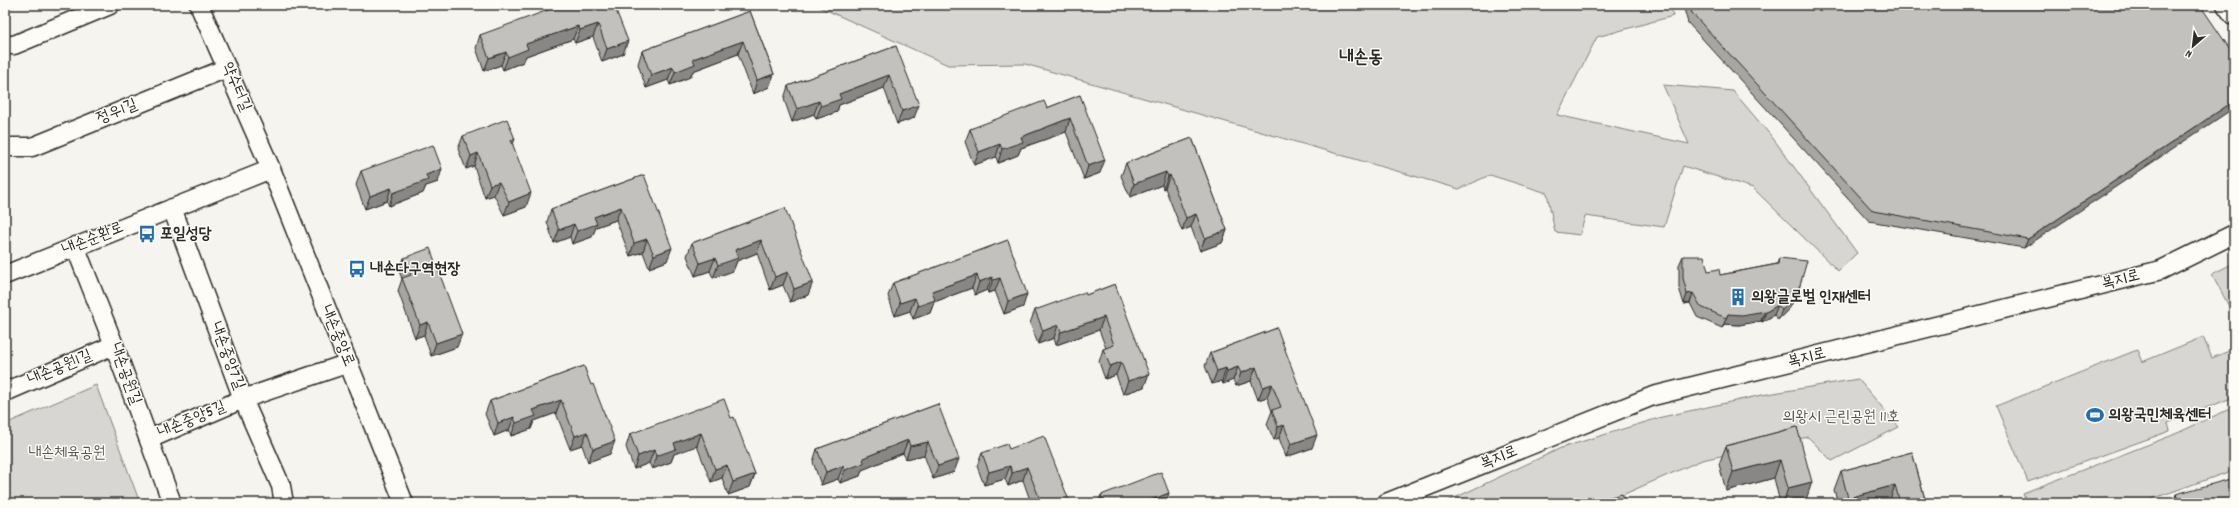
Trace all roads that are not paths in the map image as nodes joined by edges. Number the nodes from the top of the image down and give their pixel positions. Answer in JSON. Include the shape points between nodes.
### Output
{"nodes":[{"id":1,"x":110,"y":5,"type":"edge"},
{"id":2,"x":199,"y":5,"type":"edge"},
{"id":3,"x":2226,"y":5,"type":"edge"},
{"id":4,"x":2234,"y":16,"type":"edge"},
{"id":5,"x":5,"y":45,"type":"edge"},
{"id":6,"x":227,"y":68,"type":"junction"},
{"id":7,"x":5,"y":147,"type":"edge"},
{"id":8,"x":271,"y":169,"type":"junction"},
{"id":9,"x":172,"y":208,"type":"junction"},
{"id":10,"x":2234,"y":234,"type":"edge"},
{"id":11,"x":75,"y":246,"type":"junction"},
{"id":12,"x":5,"y":275,"type":"edge"},
{"id":13,"x":114,"y":345,"type":"junction"},
{"id":14,"x":349,"y":363,"type":"junction"},
{"id":15,"x":5,"y":392,"type":"edge"},
{"id":16,"x":243,"y":399,"type":"junction"},
{"id":17,"x":149,"y":438,"type":"junction"},
{"id":18,"x":172,"y":503,"type":"edge"},
{"id":19,"x":284,"y":503,"type":"edge"},
{"id":20,"x":404,"y":503,"type":"edge"},
{"id":21,"x":1386,"y":503,"type":"edge"}],
"edges":[{"from":1,"to":5,"type":"street","via":[[14,45]]},
{"from":2,"to":6,"type":"street","name":"약수터길"},
{"from":3,"to":4,"type":"street"},
{"from":6,"to":7,"type":"street","name":"정우1길","via":[[32,146]]},
{"from":6,"to":8,"type":"street","name":"약수터길"},
{"from":8,"to":9,"type":"street","name":"내손순환로"},
{"from":8,"to":14,"type":"street","name":"내손중앙로"},
{"from":9,"to":11,"type":"street","name":"내손순환로"},
{"from":9,"to":16,"type":"street","name":"내손중앙7길"},
{"from":10,"to":21,"type":"street","name":"복지로","via":[[2161,270],[1653,396]]},
{"from":11,"to":12,"type":"street","name":"내손순환로"},
{"from":11,"to":13,"type":"street","name":"내손공원길"},
{"from":13,"to":15,"type":"street","name":"내손공원1길"},
{"from":13,"to":17,"type":"street","name":"내손공원길"},
{"from":14,"to":16,"type":"street","name":"내손중앙5길"},
{"from":14,"to":20,"type":"street","name":"내손중앙로"},
{"from":16,"to":17,"type":"street","name":"내손중앙5길"},
{"from":16,"to":19,"type":"street","name":"내손중앙7길","via":[[281,486]]},
{"from":17,"to":18,"type":"street","name":"내손공원길"}]}
